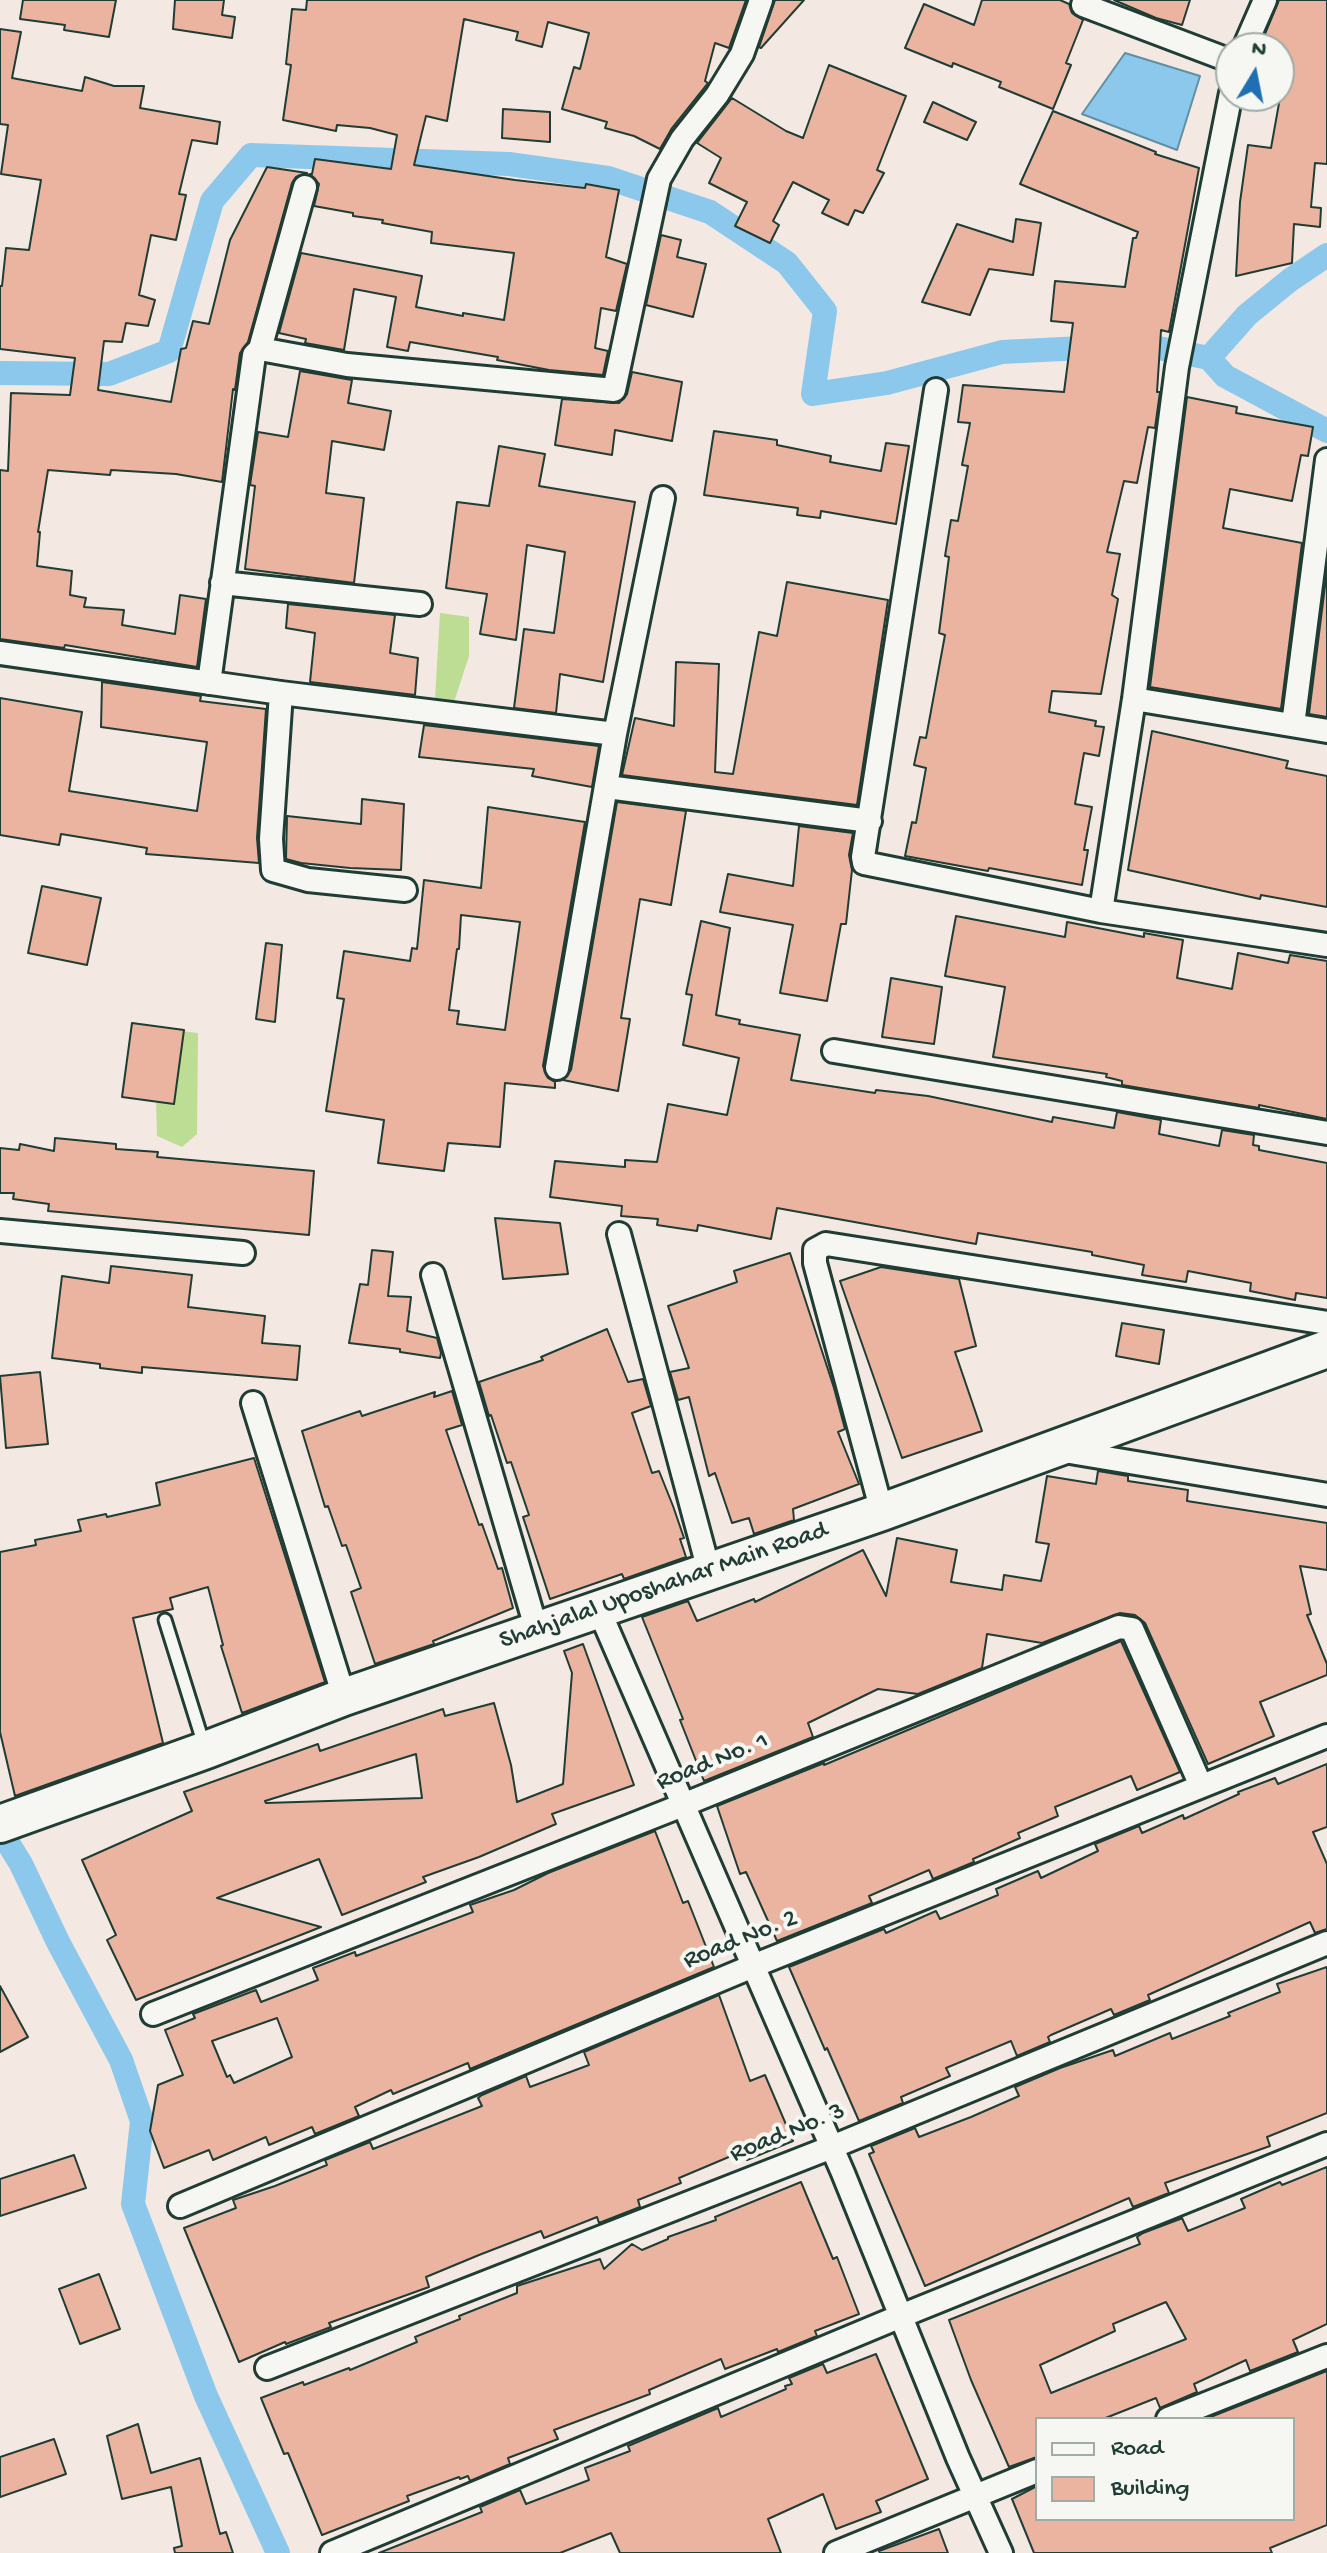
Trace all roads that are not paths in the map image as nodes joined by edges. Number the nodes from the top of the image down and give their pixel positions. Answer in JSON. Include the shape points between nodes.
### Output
{"nodes":[{"id":1,"x":761,"y":0,"type":"edge"},
{"id":2,"x":1265,"y":0,"type":"edge"},
{"id":3,"x":1083,"y":5,"type":"dead end"},
{"id":4,"x":1251,"y":32,"type":"edge"},
{"id":5,"x":1215,"y":55,"type":"edge"},
{"id":6,"x":1227,"y":112,"type":"edge"},
{"id":7,"x":305,"y":187,"type":"dead end"},
{"id":8,"x":260,"y":349,"type":"junction"},
{"id":9,"x":936,"y":390,"type":"dead end"},
{"id":10,"x":1327,"y":460,"type":"edge"},
{"id":11,"x":663,"y":498,"type":"dead end"},
{"id":12,"x":222,"y":583,"type":"junction"},
{"id":13,"x":420,"y":604,"type":"dead end"},
{"id":14,"x":0,"y":653,"type":"edge"},
{"id":15,"x":209,"y":683,"type":"junction"},
{"id":16,"x":281,"y":693,"type":"junction"},
{"id":17,"x":1134,"y":699,"type":"junction"},
{"id":18,"x":1293,"y":725,"type":"junction"},
{"id":19,"x":1327,"y":731,"type":"edge"},
{"id":20,"x":615,"y":734,"type":"junction"},
{"id":21,"x":607,"y":787,"type":"junction"},
{"id":22,"x":870,"y":821,"type":"junction"},
{"id":23,"x":405,"y":890,"type":"dead end"},
{"id":24,"x":1101,"y":911,"type":"junction"},
{"id":25,"x":1327,"y":945,"type":"edge"},
{"id":26,"x":834,"y":1051,"type":"dead end"},
{"id":27,"x":557,"y":1068,"type":"dead end"},
{"id":28,"x":1327,"y":1133,"type":"edge"},
{"id":29,"x":0,"y":1231,"type":"edge"},
{"id":30,"x":38,"y":1234,"type":"junction"},
{"id":31,"x":619,"y":1234,"type":"dead end"},
{"id":32,"x":0,"y":1241,"type":"edge"},
{"id":33,"x":243,"y":1253,"type":"dead end"},
{"id":34,"x":433,"y":1275,"type":"dead end"},
{"id":35,"x":1327,"y":1323,"type":"edge"},
{"id":36,"x":1327,"y":1349,"type":"edge"},
{"id":37,"x":253,"y":1403,"type":"dead end"},
{"id":38,"x":1049,"y":1449,"type":"junction"},
{"id":39,"x":1327,"y":1495,"type":"edge"},
{"id":40,"x":882,"y":1512,"type":"junction"},
{"id":41,"x":709,"y":1571,"type":"junction"},
{"id":42,"x":599,"y":1610,"type":"junction"},
{"id":43,"x":165,"y":1620,"type":"dead end"},
{"id":44,"x":537,"y":1631,"type":"junction"},
{"id":45,"x":344,"y":1697,"type":"junction"},
{"id":46,"x":1327,"y":1736,"type":"edge"},
{"id":47,"x":206,"y":1750,"type":"junction"},
{"id":48,"x":1201,"y":1786,"type":"junction"},
{"id":49,"x":683,"y":1805,"type":"junction"},
{"id":50,"x":0,"y":1824,"type":"edge"},
{"id":51,"x":1327,"y":1943,"type":"edge"},
{"id":52,"x":753,"y":1966,"type":"junction"},
{"id":53,"x":153,"y":2014,"type":"dead end"},
{"id":54,"x":1327,"y":2144,"type":"edge"},
{"id":55,"x":832,"y":2147,"type":"junction"},
{"id":56,"x":180,"y":2206,"type":"dead end"},
{"id":57,"x":901,"y":2316,"type":"junction"},
{"id":58,"x":1327,"y":2356,"type":"edge"},
{"id":59,"x":267,"y":2368,"type":"dead end"},
{"id":60,"x":1173,"y":2417,"type":"edge"},
{"id":61,"x":1035,"y":2472,"type":"edge"},
{"id":62,"x":974,"y":2496,"type":"junction"},
{"id":63,"x":332,"y":2553,"type":"edge"},
{"id":64,"x":836,"y":2553,"type":"edge"},
{"id":65,"x":1001,"y":2553,"type":"edge"}],
"edges":[{"from":1,"to":8,"type":"street","via":[[742,54],[659,179],[614,390],[347,365]]},
{"from":2,"to":4,"type":"street"},
{"from":3,"to":5,"type":"street"},
{"from":6,"to":17,"type":"street","via":[[1177,367]]},
{"from":7,"to":8,"type":"street"},
{"from":8,"to":12,"type":"street","via":[[254,355]]},
{"from":9,"to":22,"type":"street"},
{"from":10,"to":18,"type":"street"},
{"from":11,"to":20,"type":"street"},
{"from":12,"to":13,"type":"street"},
{"from":12,"to":15,"type":"street"},
{"from":14,"to":15,"type":"street"},
{"from":15,"to":16,"type":"street"},
{"from":16,"to":20,"type":"street"},
{"from":16,"to":23,"type":"street","via":[[273,870],[308,880]]},
{"from":17,"to":18,"type":"street"},
{"from":17,"to":24,"type":"street"},
{"from":18,"to":19,"type":"street"},
{"from":20,"to":21,"type":"street"},
{"from":21,"to":22,"type":"street"},
{"from":21,"to":27,"type":"street"},
{"from":22,"to":24,"type":"street","via":[[863,857],[869,866]]},
{"from":24,"to":25,"type":"street"},
{"from":26,"to":28,"type":"street"},
{"from":29,"to":30,"type":"street"},
{"from":30,"to":32,"type":"street"},
{"from":30,"to":33,"type":"street"},
{"from":31,"to":41,"type":"street"},
{"from":34,"to":44,"type":"street"},
{"from":35,"to":40,"type":"street","via":[[826,1244],[815,1250],[815,1263]]},
{"from":36,"to":38,"type":"main road","name":"Shahjalal Uposhahar Main Road"},
{"from":37,"to":45,"type":"street"},
{"from":38,"to":39,"type":"street"},
{"from":38,"to":40,"type":"main road","name":"Shahjalal Uposhahar Main Road"},
{"from":40,"to":41,"type":"main road","name":"Shahjalal Uposhahar Main Road"},
{"from":41,"to":42,"type":"main road","name":"Shahjalal Uposhahar Main Road"},
{"from":42,"to":44,"type":"main road","name":"Shahjalal Uposhahar Main Road"},
{"from":42,"to":49,"type":"street"},
{"from":43,"to":47,"type":"lane"},
{"from":44,"to":45,"type":"main road","name":"Shahjalal Uposhahar Main Road"},
{"from":45,"to":47,"type":"main road","name":"Shahjalal Uposhahar Main Road"},
{"from":46,"to":48,"type":"street","name":"Road No. 2"},
{"from":47,"to":50,"type":"main road","name":"Shahjalal Uposhahar Main Road"},
{"from":48,"to":49,"type":"street","name":"Road No. 1","via":[[1132,1629],[1119,1627]]},
{"from":48,"to":52,"type":"street","name":"Road No. 2"},
{"from":49,"to":52,"type":"street"},
{"from":49,"to":53,"type":"street","name":"Road No. 1"},
{"from":51,"to":55,"type":"street","name":"Road No. 3"},
{"from":52,"to":55,"type":"street"},
{"from":52,"to":56,"type":"street","name":"Road No. 2"},
{"from":54,"to":57,"type":"street"},
{"from":55,"to":57,"type":"street"},
{"from":55,"to":59,"type":"street","name":"Road No. 3"},
{"from":57,"to":62,"type":"street"},
{"from":57,"to":63,"type":"street"},
{"from":58,"to":60,"type":"street"},
{"from":61,"to":62,"type":"street"},
{"from":62,"to":64,"type":"street"},
{"from":62,"to":65,"type":"street"}]}
